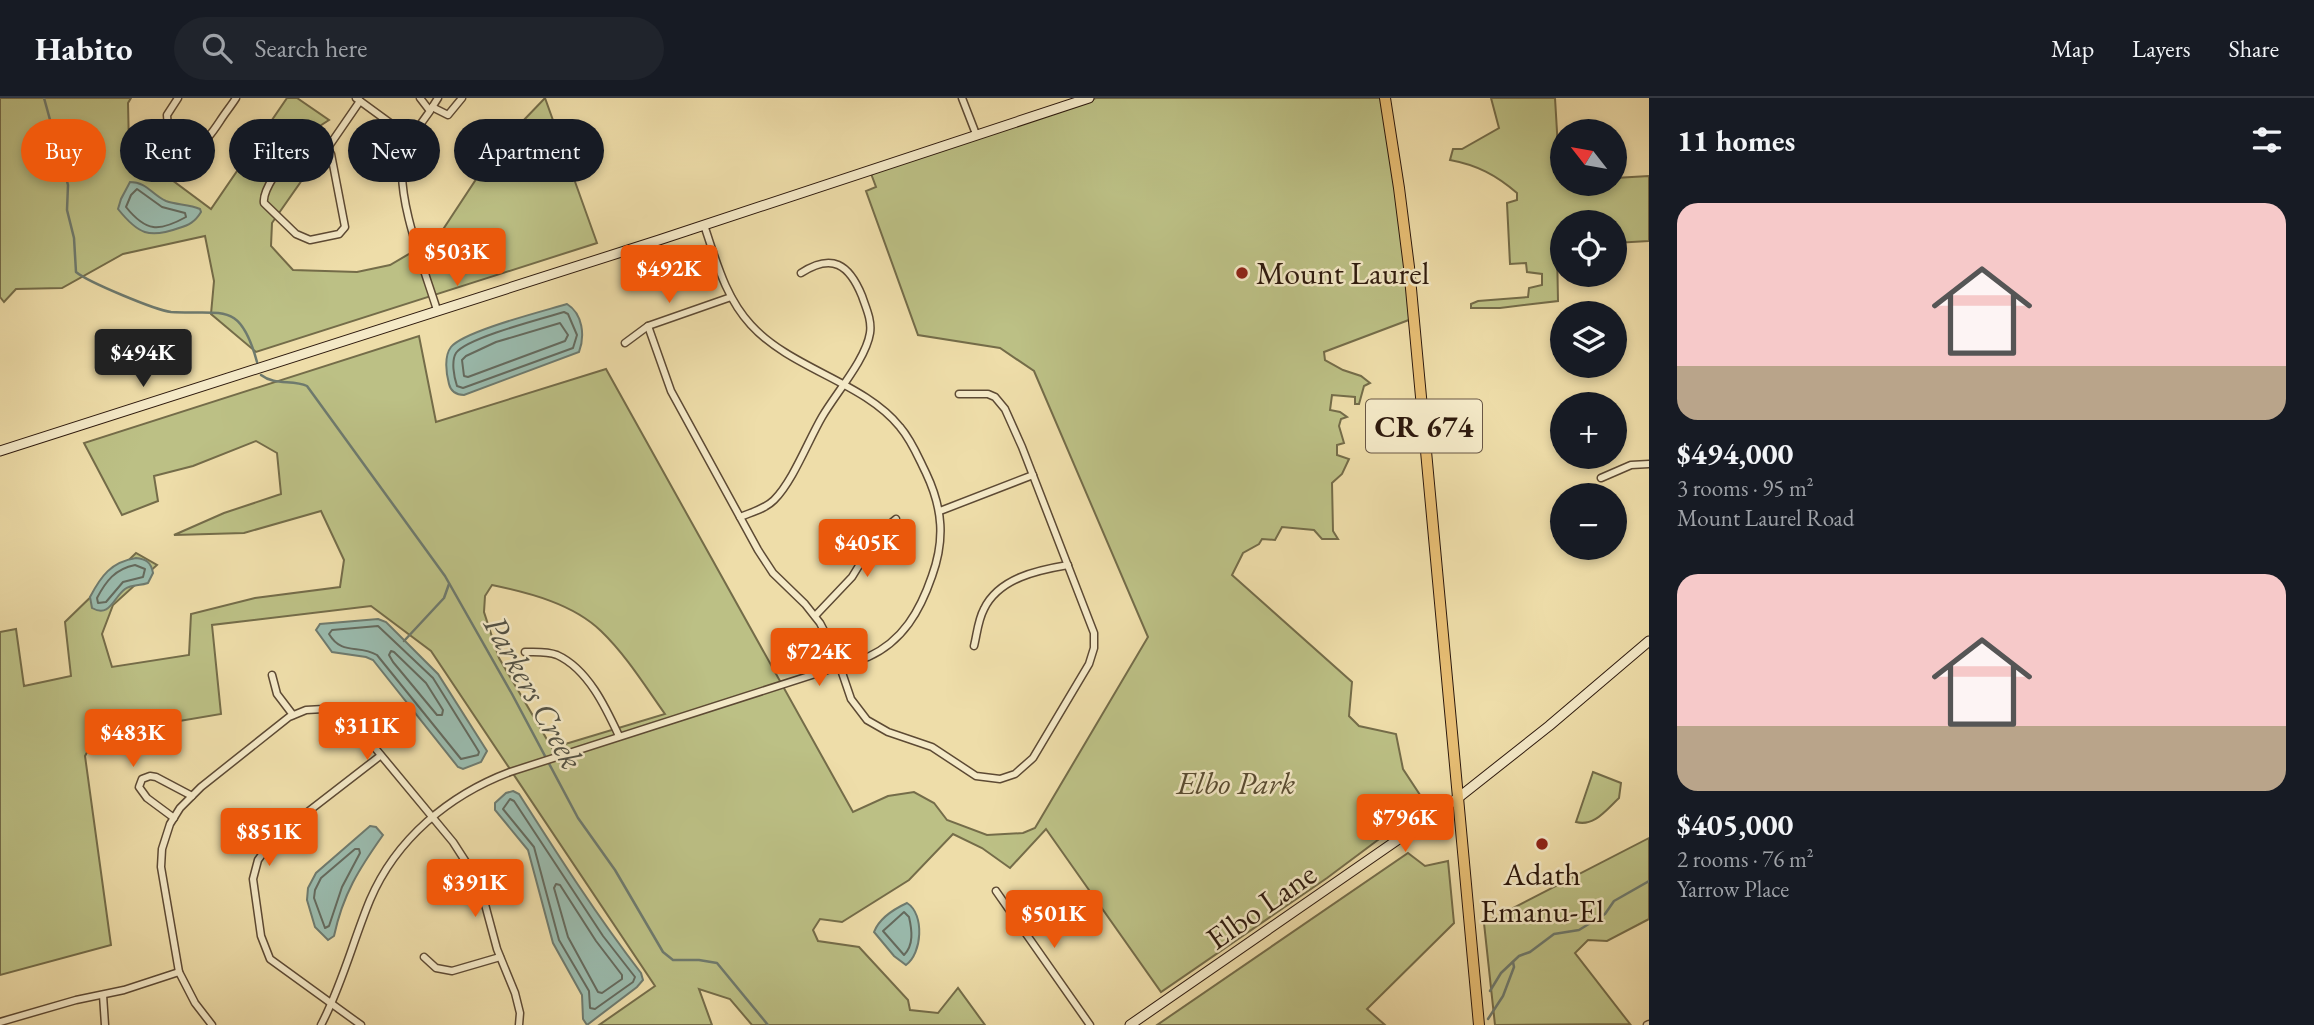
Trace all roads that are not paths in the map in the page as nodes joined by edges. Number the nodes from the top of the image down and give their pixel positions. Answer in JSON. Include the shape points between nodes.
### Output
{"nodes":[{"id":1,"x":178,"y":98,"type":"edge"},
{"id":2,"x":236,"y":98,"type":"edge"},
{"id":3,"x":420,"y":98,"type":"edge"},
{"id":4,"x":438,"y":98,"type":"edge"},
{"id":5,"x":461,"y":98,"type":"edge"},
{"id":6,"x":962,"y":98,"type":"edge"},
{"id":7,"x":1089,"y":98,"type":"edge"},
{"id":8,"x":1385,"y":98,"type":"edge"},
{"id":9,"x":358,"y":100,"type":"edge"},
{"id":10,"x":431,"y":109,"type":"junction"},
{"id":11,"x":384,"y":119,"type":"edge"},
{"id":12,"x":425,"y":119,"type":"edge"},
{"id":13,"x":976,"y":134,"type":"junction"},
{"id":14,"x":334,"y":138,"type":"edge"},
{"id":15,"x":327,"y":149,"type":"joint"},
{"id":16,"x":402,"y":182,"type":"edge"},
{"id":17,"x":704,"y":225,"type":"junction"},
{"id":18,"x":801,"y":273,"type":"dead end"},
{"id":19,"x":731,"y":298,"type":"junction"},
{"id":20,"x":437,"y":310,"type":"junction"},
{"id":21,"x":648,"y":326,"type":"junction"},
{"id":22,"x":625,"y":342,"type":"dead end"},
{"id":23,"x":843,"y":386,"type":"junction"},
{"id":24,"x":959,"y":394,"type":"dead end"},
{"id":25,"x":0,"y":451,"type":"edge"},
{"id":26,"x":1649,"y":464,"type":"edge"},
{"id":27,"x":1033,"y":475,"type":"junction"},
{"id":28,"x":1601,"y":478,"type":"dead end"},
{"id":29,"x":940,"y":511,"type":"junction"},
{"id":30,"x":740,"y":517,"type":"junction"},
{"id":31,"x":896,"y":519,"type":"dead end"},
{"id":32,"x":1068,"y":565,"type":"junction"},
{"id":33,"x":815,"y":616,"type":"junction"},
{"id":34,"x":1649,"y":641,"type":"edge"},
{"id":35,"x":974,"y":646,"type":"dead end"},
{"id":36,"x":525,"y":652,"type":"dead end"},
{"id":37,"x":840,"y":667,"type":"junction"},
{"id":38,"x":272,"y":675,"type":"dead end"},
{"id":39,"x":293,"y":715,"type":"junction"},
{"id":40,"x":619,"y":736,"type":"junction"},
{"id":41,"x":380,"y":756,"type":"junction"},
{"id":42,"x":192,"y":796,"type":"junction"},
{"id":43,"x":1458,"y":798,"type":"junction"},
{"id":44,"x":174,"y":818,"type":"junction"},
{"id":45,"x":432,"y":818,"type":"junction"},
{"id":46,"x":996,"y":891,"type":"dead end"},
{"id":47,"x":424,"y":957,"type":"dead end"},
{"id":48,"x":500,"y":957,"type":"junction"},
{"id":49,"x":179,"y":972,"type":"junction"},
{"id":50,"x":103,"y":995,"type":"junction"},
{"id":51,"x":332,"y":1004,"type":"junction"},
{"id":52,"x":0,"y":1022,"type":"edge"},
{"id":53,"x":105,"y":1025,"type":"edge"},
{"id":54,"x":212,"y":1025,"type":"edge"},
{"id":55,"x":321,"y":1025,"type":"edge"},
{"id":56,"x":361,"y":1025,"type":"edge"},
{"id":57,"x":519,"y":1025,"type":"edge"},
{"id":58,"x":1090,"y":1025,"type":"edge"},
{"id":59,"x":1130,"y":1025,"type":"edge"},
{"id":60,"x":1479,"y":1025,"type":"edge"}],
"edges":[{"from":1,"to":2,"type":"street","via":[[167,115],[167,128],[195,147],[202,146]]},
{"from":3,"to":10,"type":"street"},
{"from":4,"to":10,"type":"street"},
{"from":5,"to":10,"type":"street","via":[[448,115]]},
{"from":6,"to":13,"type":"street"},
{"from":7,"to":13,"type":"main road"},
{"from":8,"to":43,"type":"main road","number":"CR 674","via":[[1409,267]]},
{"from":9,"to":11,"type":"street"},
{"from":9,"to":14,"type":"street"},
{"from":10,"to":12,"type":"street"},
{"from":13,"to":17,"type":"main road"},
{"from":15,"to":15,"type":"street","via":[[345,227],[339,234],[310,240],[296,234],[263,197],[290,157]]},
{"from":16,"to":20,"type":"street"},
{"from":17,"to":19,"type":"street"},
{"from":17,"to":20,"type":"main road"},
{"from":18,"to":23,"type":"street","via":[[822,262],[838,264],[851,276],[864,304],[870,334]]},
{"from":19,"to":21,"type":"street"},
{"from":19,"to":23,"type":"street","via":[[768,340]]},
{"from":20,"to":25,"type":"main road"},
{"from":21,"to":22,"type":"street"},
{"from":21,"to":30,"type":"street","via":[[671,391]]},
{"from":23,"to":29,"type":"street","via":[[881,408],[900,426]]},
{"from":23,"to":30,"type":"street","via":[[777,496]]},
{"from":24,"to":27,"type":"street","via":[[988,394],[1000,402]]},
{"from":26,"to":28,"type":"street","via":[[1631,465]]},
{"from":27,"to":29,"type":"street"},
{"from":27,"to":32,"type":"street"},
{"from":29,"to":37,"type":"street","via":[[939,552],[917,614],[879,652]]},
{"from":30,"to":33,"type":"street","via":[[773,573]]},
{"from":31,"to":33,"type":"street","via":[[879,533],[852,577]]},
{"from":32,"to":35,"type":"street","via":[[1010,582],[998,591],[983,609]]},
{"from":32,"to":37,"type":"street","via":[[1093,625],[1094,648],[1085,672],[1033,758],[1015,774],[1000,779],[976,776],[932,747],[873,724],[854,704]]},
{"from":33,"to":37,"type":"street"},
{"from":34,"to":43,"type":"main road","name":"Elbo Lane"},
{"from":36,"to":40,"type":"street","via":[[548,653],[569,664],[603,704]]},
{"from":37,"to":40,"type":"street"},
{"from":38,"to":39,"type":"street","via":[[277,694]]},
{"from":39,"to":41,"type":"street","via":[[315,709],[342,714]]},
{"from":39,"to":42,"type":"street"},
{"from":40,"to":45,"type":"street","via":[[498,777],[464,794]]},
{"from":41,"to":45,"type":"street"},
{"from":41,"to":51,"type":"street","via":[[274,838],[258,860],[253,879],[266,953]]},
{"from":42,"to":44,"type":"street"},
{"from":42,"to":44,"type":"street","via":[[156,777],[142,779],[141,791]]},
{"from":43,"to":59,"type":"main road","name":"Elbo Lane"},
{"from":43,"to":60,"type":"main road","number":"CR 674"},
{"from":44,"to":49,"type":"street","via":[[161,858]]},
{"from":45,"to":48,"type":"street","via":[[478,881]]},
{"from":45,"to":51,"type":"street","via":[[400,849],[381,878]]},
{"from":46,"to":58,"type":"street"},
{"from":47,"to":48,"type":"street","via":[[436,968],[452,971]]},
{"from":48,"to":57,"type":"street","via":[[518,1003]]},
{"from":49,"to":50,"type":"street"},
{"from":49,"to":54,"type":"street"},
{"from":50,"to":52,"type":"street"},
{"from":50,"to":53,"type":"street"},
{"from":51,"to":55,"type":"street"},
{"from":51,"to":56,"type":"street"}]}
